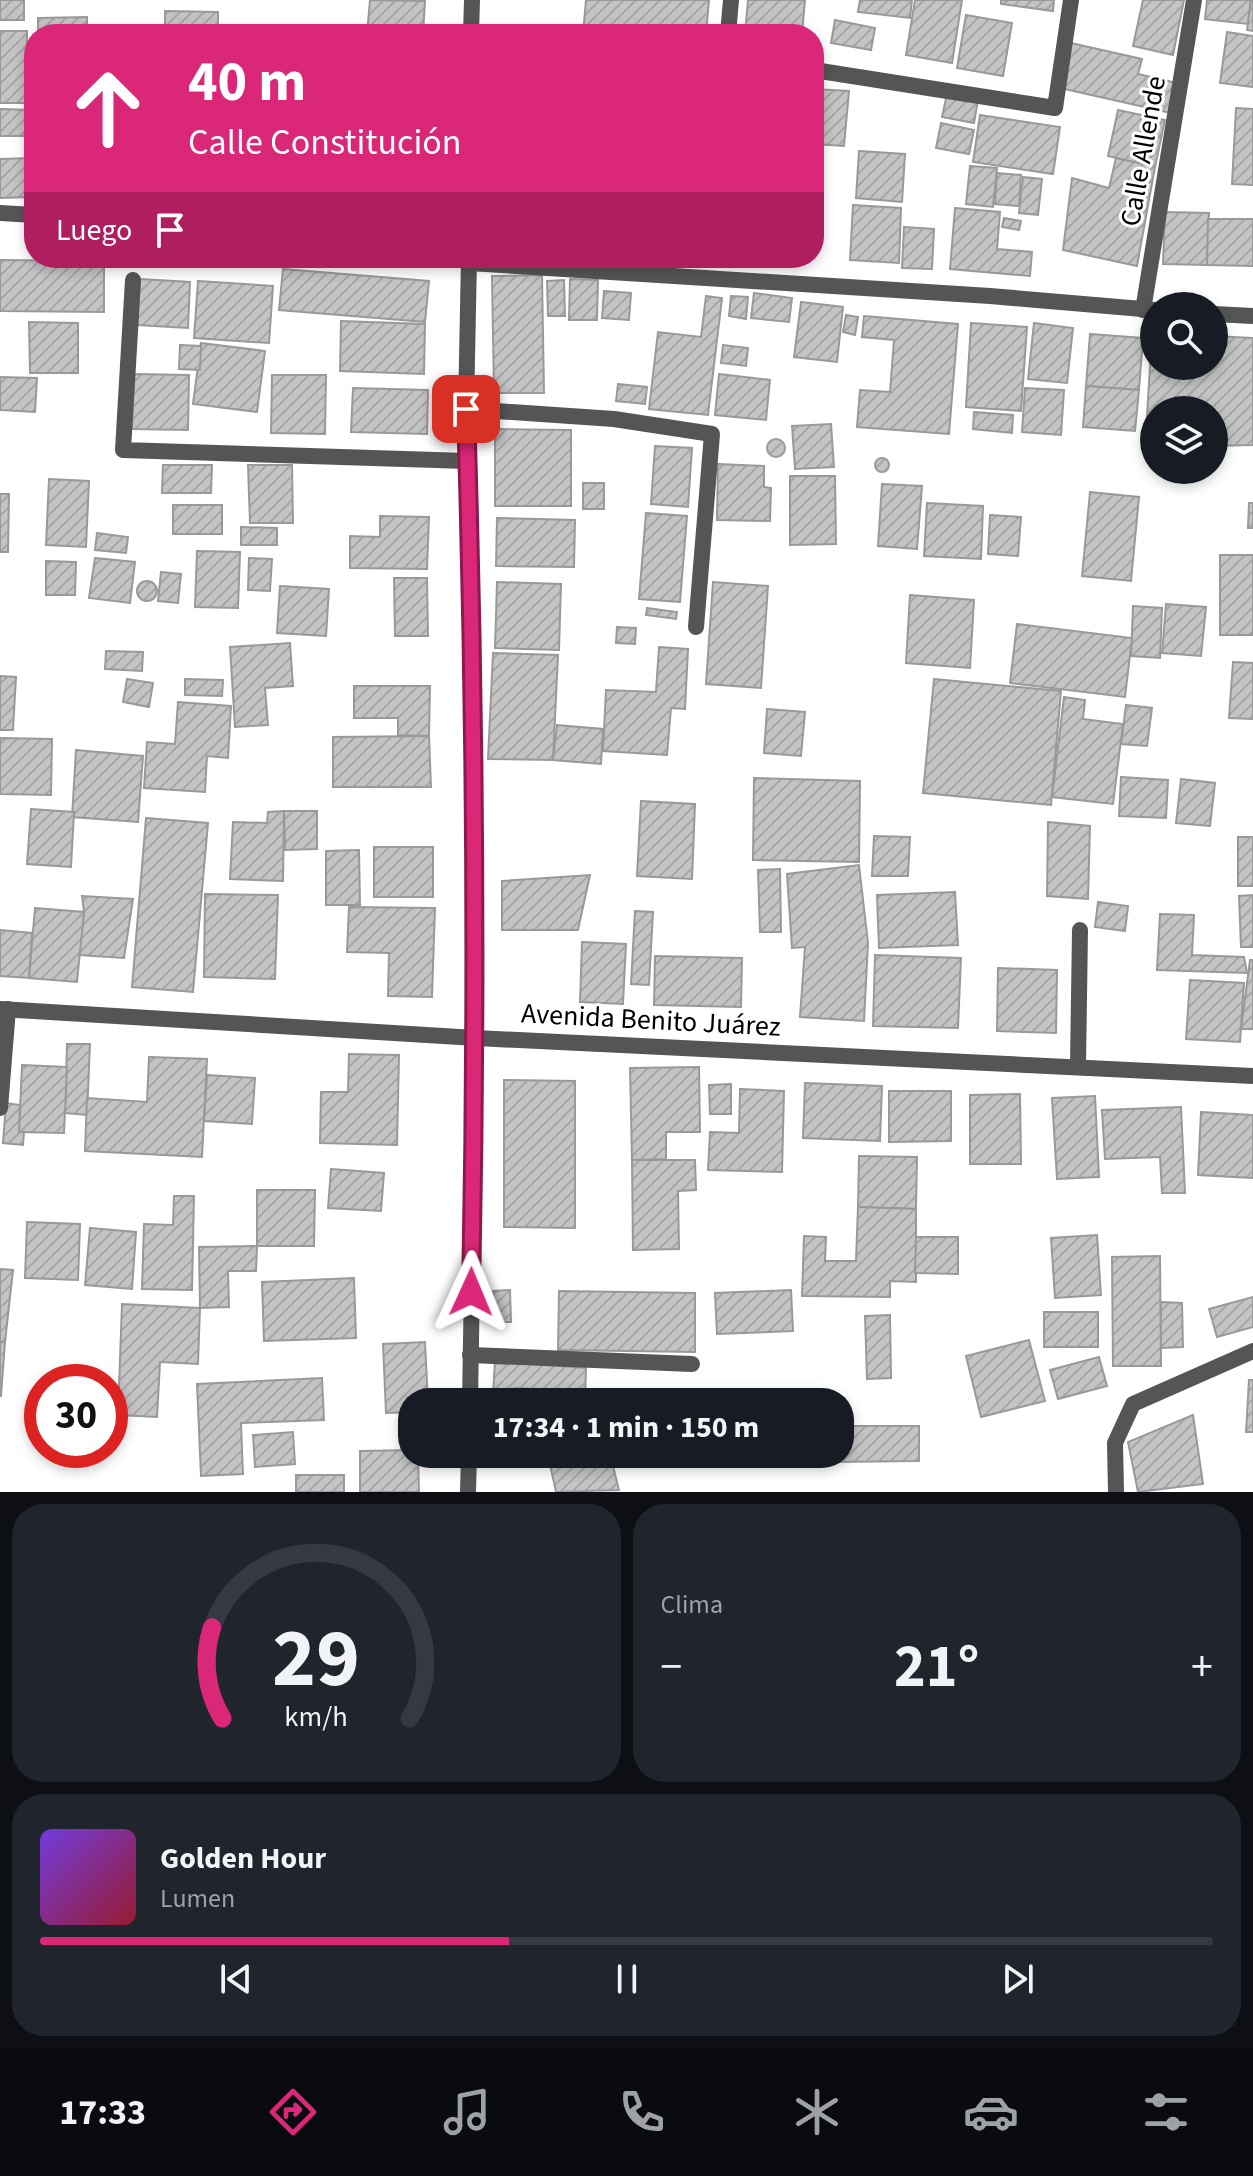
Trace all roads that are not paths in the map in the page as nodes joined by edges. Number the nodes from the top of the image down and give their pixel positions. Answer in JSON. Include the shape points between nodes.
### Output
{"nodes":[{"id":1,"x":472,"y":0,"type":"edge"},
{"id":2,"x":731,"y":0,"type":"edge"},
{"id":3,"x":1071,"y":0,"type":"edge"},
{"id":4,"x":1194,"y":0,"type":"edge"},
{"id":5,"x":471,"y":24,"type":"edge"},
{"id":6,"x":729,"y":24,"type":"edge"},
{"id":7,"x":824,"y":72,"type":"edge"},
{"id":8,"x":0,"y":213,"type":"edge"},
{"id":9,"x":24,"y":214,"type":"edge"},
{"id":10,"x":469,"y":268,"type":"edge"},
{"id":11,"x":573,"y":268,"type":"edge"},
{"id":12,"x":133,"y":280,"type":"dead end"},
{"id":13,"x":1151,"y":292,"type":"edge"},
{"id":14,"x":1140,"y":309,"type":"edge"},
{"id":15,"x":1228,"y":315,"type":"edge"},
{"id":16,"x":1253,"y":316,"type":"edge"},
{"id":17,"x":466,"y":409,"type":"junction"},
{"id":18,"x":467,"y":461,"type":"junction"},
{"id":19,"x":696,"y":627,"type":"dead end"},
{"id":20,"x":1080,"y":930,"type":"dead end"},
{"id":21,"x":4,"y":1009,"type":"edge"},
{"id":22,"x":476,"y":1038,"type":"junction"},
{"id":23,"x":1078,"y":1066,"type":"junction"},
{"id":24,"x":1253,"y":1076,"type":"edge"},
{"id":25,"x":0,"y":1108,"type":"edge"},
{"id":26,"x":1253,"y":1351,"type":"edge"},
{"id":27,"x":470,"y":1355,"type":"junction"},
{"id":28,"x":692,"y":1364,"type":"dead end"},
{"id":29,"x":470,"y":1388,"type":"edge"},
{"id":30,"x":469,"y":1468,"type":"edge"},
{"id":31,"x":468,"y":1492,"type":"edge"},
{"id":32,"x":1116,"y":1492,"type":"edge"}],
"edges":[{"from":1,"to":5,"type":"street"},
{"from":2,"to":6,"type":"street"},
{"from":3,"to":7,"type":"street","via":[[1055,108]]},
{"from":4,"to":13,"type":"street","name":"Calle Allende"},
{"from":8,"to":9,"type":"street"},
{"from":10,"to":17,"type":"street"},
{"from":11,"to":14,"type":"street"},
{"from":12,"to":18,"type":"street","via":[[123,450]]},
{"from":15,"to":16,"type":"street"},
{"from":17,"to":18,"type":"street"},
{"from":17,"to":19,"type":"street","via":[[614,419],[712,434]]},
{"from":18,"to":22,"type":"street"},
{"from":20,"to":23,"type":"street"},
{"from":21,"to":22,"type":"street","name":"Avenida Benito Juárez"},
{"from":21,"to":25,"type":"street"},
{"from":22,"to":23,"type":"street","name":"Avenida Benito Juárez"},
{"from":22,"to":27,"type":"street"},
{"from":23,"to":24,"type":"street","name":"Avenida Benito Juárez"},
{"from":26,"to":32,"type":"street","via":[[1133,1404],[1115,1443]]},
{"from":27,"to":28,"type":"street"},
{"from":27,"to":29,"type":"street"},
{"from":30,"to":31,"type":"street"}]}
